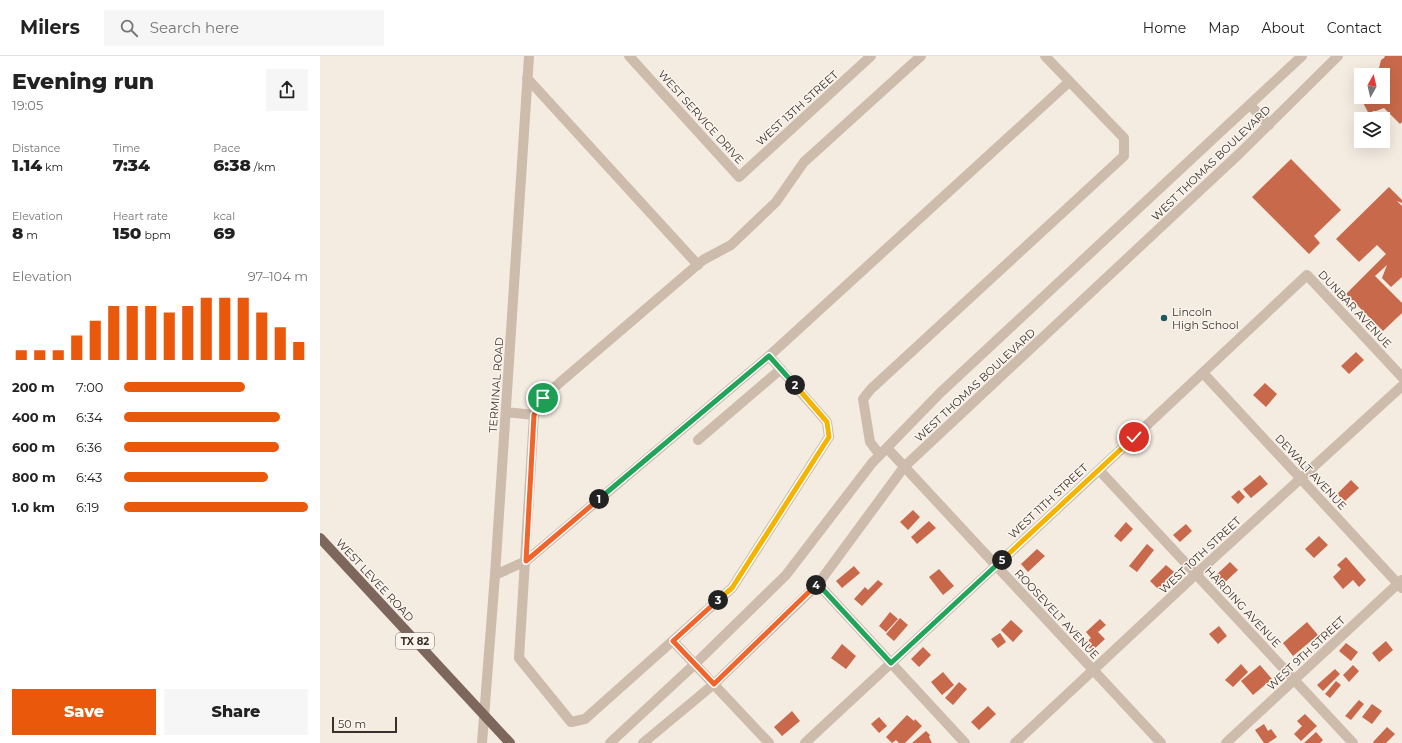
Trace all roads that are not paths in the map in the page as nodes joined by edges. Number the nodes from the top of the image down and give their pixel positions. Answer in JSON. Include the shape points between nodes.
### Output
{"nodes":[{"id":1,"x":529,"y":56,"type":"edge"},
{"id":2,"x":628,"y":56,"type":"edge"},
{"id":3,"x":871,"y":56,"type":"edge"},
{"id":4,"x":921,"y":56,"type":"edge"},
{"id":5,"x":1045,"y":56,"type":"edge"},
{"id":6,"x":1302,"y":56,"type":"edge"},
{"id":7,"x":1338,"y":56,"type":"edge"},
{"id":8,"x":527,"y":78,"type":"junction"},
{"id":9,"x":1069,"y":82,"type":"junction"},
{"id":10,"x":1250,"y":105,"type":"junction"},
{"id":11,"x":1269,"y":125,"type":"junction"},
{"id":12,"x":739,"y":177,"type":"joint"},
{"id":13,"x":698,"y":265,"type":"junction"},
{"id":14,"x":1307,"y":275,"type":"joint"},
{"id":15,"x":769,"y":356,"type":"junction"},
{"id":16,"x":781,"y":369,"type":"junction"},
{"id":17,"x":1203,"y":373,"type":"junction"},
{"id":18,"x":1402,"y":377,"type":"edge"},
{"id":19,"x":1402,"y":386,"type":"edge"},
{"id":20,"x":506,"y":412,"type":"junction"},
{"id":21,"x":534,"y":415,"type":"junction"},
{"id":22,"x":698,"y":440,"type":"dead end"},
{"id":23,"x":884,"y":451,"type":"junction"},
{"id":24,"x":904,"y":467,"type":"junction"},
{"id":25,"x":1099,"y":470,"type":"junction"},
{"id":26,"x":1300,"y":478,"type":"junction"},
{"id":27,"x":320,"y":538,"type":"edge"},
{"id":28,"x":526,"y":561,"type":"junction"},
{"id":29,"x":996,"y":566,"type":"junction"},
{"id":30,"x":1196,"y":574,"type":"junction"},
{"id":31,"x":495,"y":575,"type":"junction"},
{"id":32,"x":818,"y":584,"type":"junction"},
{"id":33,"x":1401,"y":584,"type":"edge"},
{"id":34,"x":673,"y":641,"type":"junction"},
{"id":35,"x":891,"y":663,"type":"junction"},
{"id":36,"x":695,"y":664,"type":"junction"},
{"id":37,"x":1093,"y":670,"type":"junction"},
{"id":38,"x":1294,"y":680,"type":"junction"},
{"id":39,"x":714,"y":684,"type":"junction"},
{"id":40,"x":484,"y":715,"type":"junction"},
{"id":41,"x":482,"y":743,"type":"edge"},
{"id":42,"x":510,"y":743,"type":"edge"},
{"id":43,"x":610,"y":743,"type":"edge"},
{"id":44,"x":643,"y":743,"type":"edge"},
{"id":45,"x":769,"y":743,"type":"edge"},
{"id":46,"x":804,"y":743,"type":"edge"},
{"id":47,"x":965,"y":743,"type":"edge"},
{"id":48,"x":1015,"y":743,"type":"edge"},
{"id":49,"x":1161,"y":743,"type":"edge"},
{"id":50,"x":1226,"y":743,"type":"edge"},
{"id":51,"x":1353,"y":743,"type":"edge"}],
"edges":[{"from":1,"to":8,"type":"street","name":"TERMINAL ROAD"},
{"from":2,"to":12,"type":"street","name":"WEST SERVICE DRIVE"},
{"from":3,"to":12,"type":"street","name":"WEST 13TH STREET"},
{"from":4,"to":13,"type":"street","via":[[804,162],[776,202],[731,245]]},
{"from":5,"to":9,"type":"street"},
{"from":6,"to":10,"type":"street","name":"WEST THOMAS BOULEVARD"},
{"from":7,"to":11,"type":"street","name":"WEST THOMAS BOULEVARD"},
{"from":8,"to":13,"type":"street"},
{"from":8,"to":20,"type":"street","name":"TERMINAL ROAD"},
{"from":9,"to":15,"type":"street"},
{"from":9,"to":23,"type":"street","name":"ROOSEVELT AVENUE","via":[[1124,138],[1124,156],[863,399],[870,442]]},
{"from":10,"to":11,"type":"street"},
{"from":10,"to":23,"type":"street","name":"WEST THOMAS BOULEVARD","via":[[940,393]]},
{"from":11,"to":24,"type":"street","name":"WEST THOMAS BOULEVARD"},
{"from":13,"to":21,"type":"street","via":[[543,398]]},
{"from":14,"to":17,"type":"street","name":"WEST 11TH STREET"},
{"from":14,"to":18,"type":"street","name":"DUNBAR AVENUE"},
{"from":15,"to":16,"type":"street"},
{"from":15,"to":28,"type":"street"},
{"from":16,"to":22,"type":"street"},
{"from":16,"to":34,"type":"street","via":[[827,422],[829,437],[732,588]]},
{"from":17,"to":25,"type":"street","name":"WEST 11TH STREET"},
{"from":17,"to":26,"type":"street","name":"DEWALT AVENUE"},
{"from":19,"to":26,"type":"street","name":"WEST 10TH STREET"},
{"from":20,"to":21,"type":"street"},
{"from":20,"to":31,"type":"street","name":"TERMINAL ROAD"},
{"from":21,"to":28,"type":"street"},
{"from":23,"to":24,"type":"street","name":"ROOSEVELT AVENUE"},
{"from":23,"to":36,"type":"street","name":"WEST THOMAS BOULEVARD","via":[[786,575]]},
{"from":24,"to":29,"type":"street","name":"ROOSEVELT AVENUE"},
{"from":24,"to":32,"type":"street","name":"WEST THOMAS BOULEVARD"},
{"from":25,"to":29,"type":"street","name":"WEST 11TH STREET"},
{"from":25,"to":30,"type":"street","name":"HARDING AVENUE"},
{"from":26,"to":30,"type":"street","name":"WEST 10TH STREET"},
{"from":26,"to":33,"type":"street","name":"DEWALT AVENUE"},
{"from":27,"to":40,"type":"main road","name":"WEST LEVEE ROAD","number":"TX 82"},
{"from":28,"to":31,"type":"street"},
{"from":28,"to":34,"type":"street","via":[[519,658],[571,722],[585,719]]},
{"from":29,"to":35,"type":"street","name":"WEST 11TH STREET"},
{"from":29,"to":37,"type":"street","name":"ROOSEVELT AVENUE"},
{"from":30,"to":37,"type":"street","name":"WEST 10TH STREET"},
{"from":30,"to":38,"type":"street","name":"HARDING AVENUE"},
{"from":31,"to":40,"type":"street","name":"TERMINAL ROAD"},
{"from":32,"to":35,"type":"street"},
{"from":32,"to":39,"type":"street","name":"WEST THOMAS BOULEVARD"},
{"from":33,"to":38,"type":"street","name":"WEST 9TH STREET"},
{"from":34,"to":36,"type":"street"},
{"from":35,"to":46,"type":"street","name":"WEST 11TH STREET"},
{"from":35,"to":47,"type":"street"},
{"from":36,"to":39,"type":"street"},
{"from":36,"to":43,"type":"street","name":"WEST THOMAS BOULEVARD"},
{"from":37,"to":48,"type":"street","name":"WEST 10TH STREET"},
{"from":37,"to":49,"type":"street","name":"ROOSEVELT AVENUE"},
{"from":38,"to":50,"type":"street","name":"WEST 9TH STREET"},
{"from":38,"to":51,"type":"street","name":"HARDING AVENUE"},
{"from":39,"to":44,"type":"street","name":"WEST THOMAS BOULEVARD"},
{"from":39,"to":45,"type":"street"},
{"from":40,"to":41,"type":"street","name":"TERMINAL ROAD"},
{"from":40,"to":42,"type":"main road","name":"WEST LEVEE ROAD","number":"TX 82"}]}
